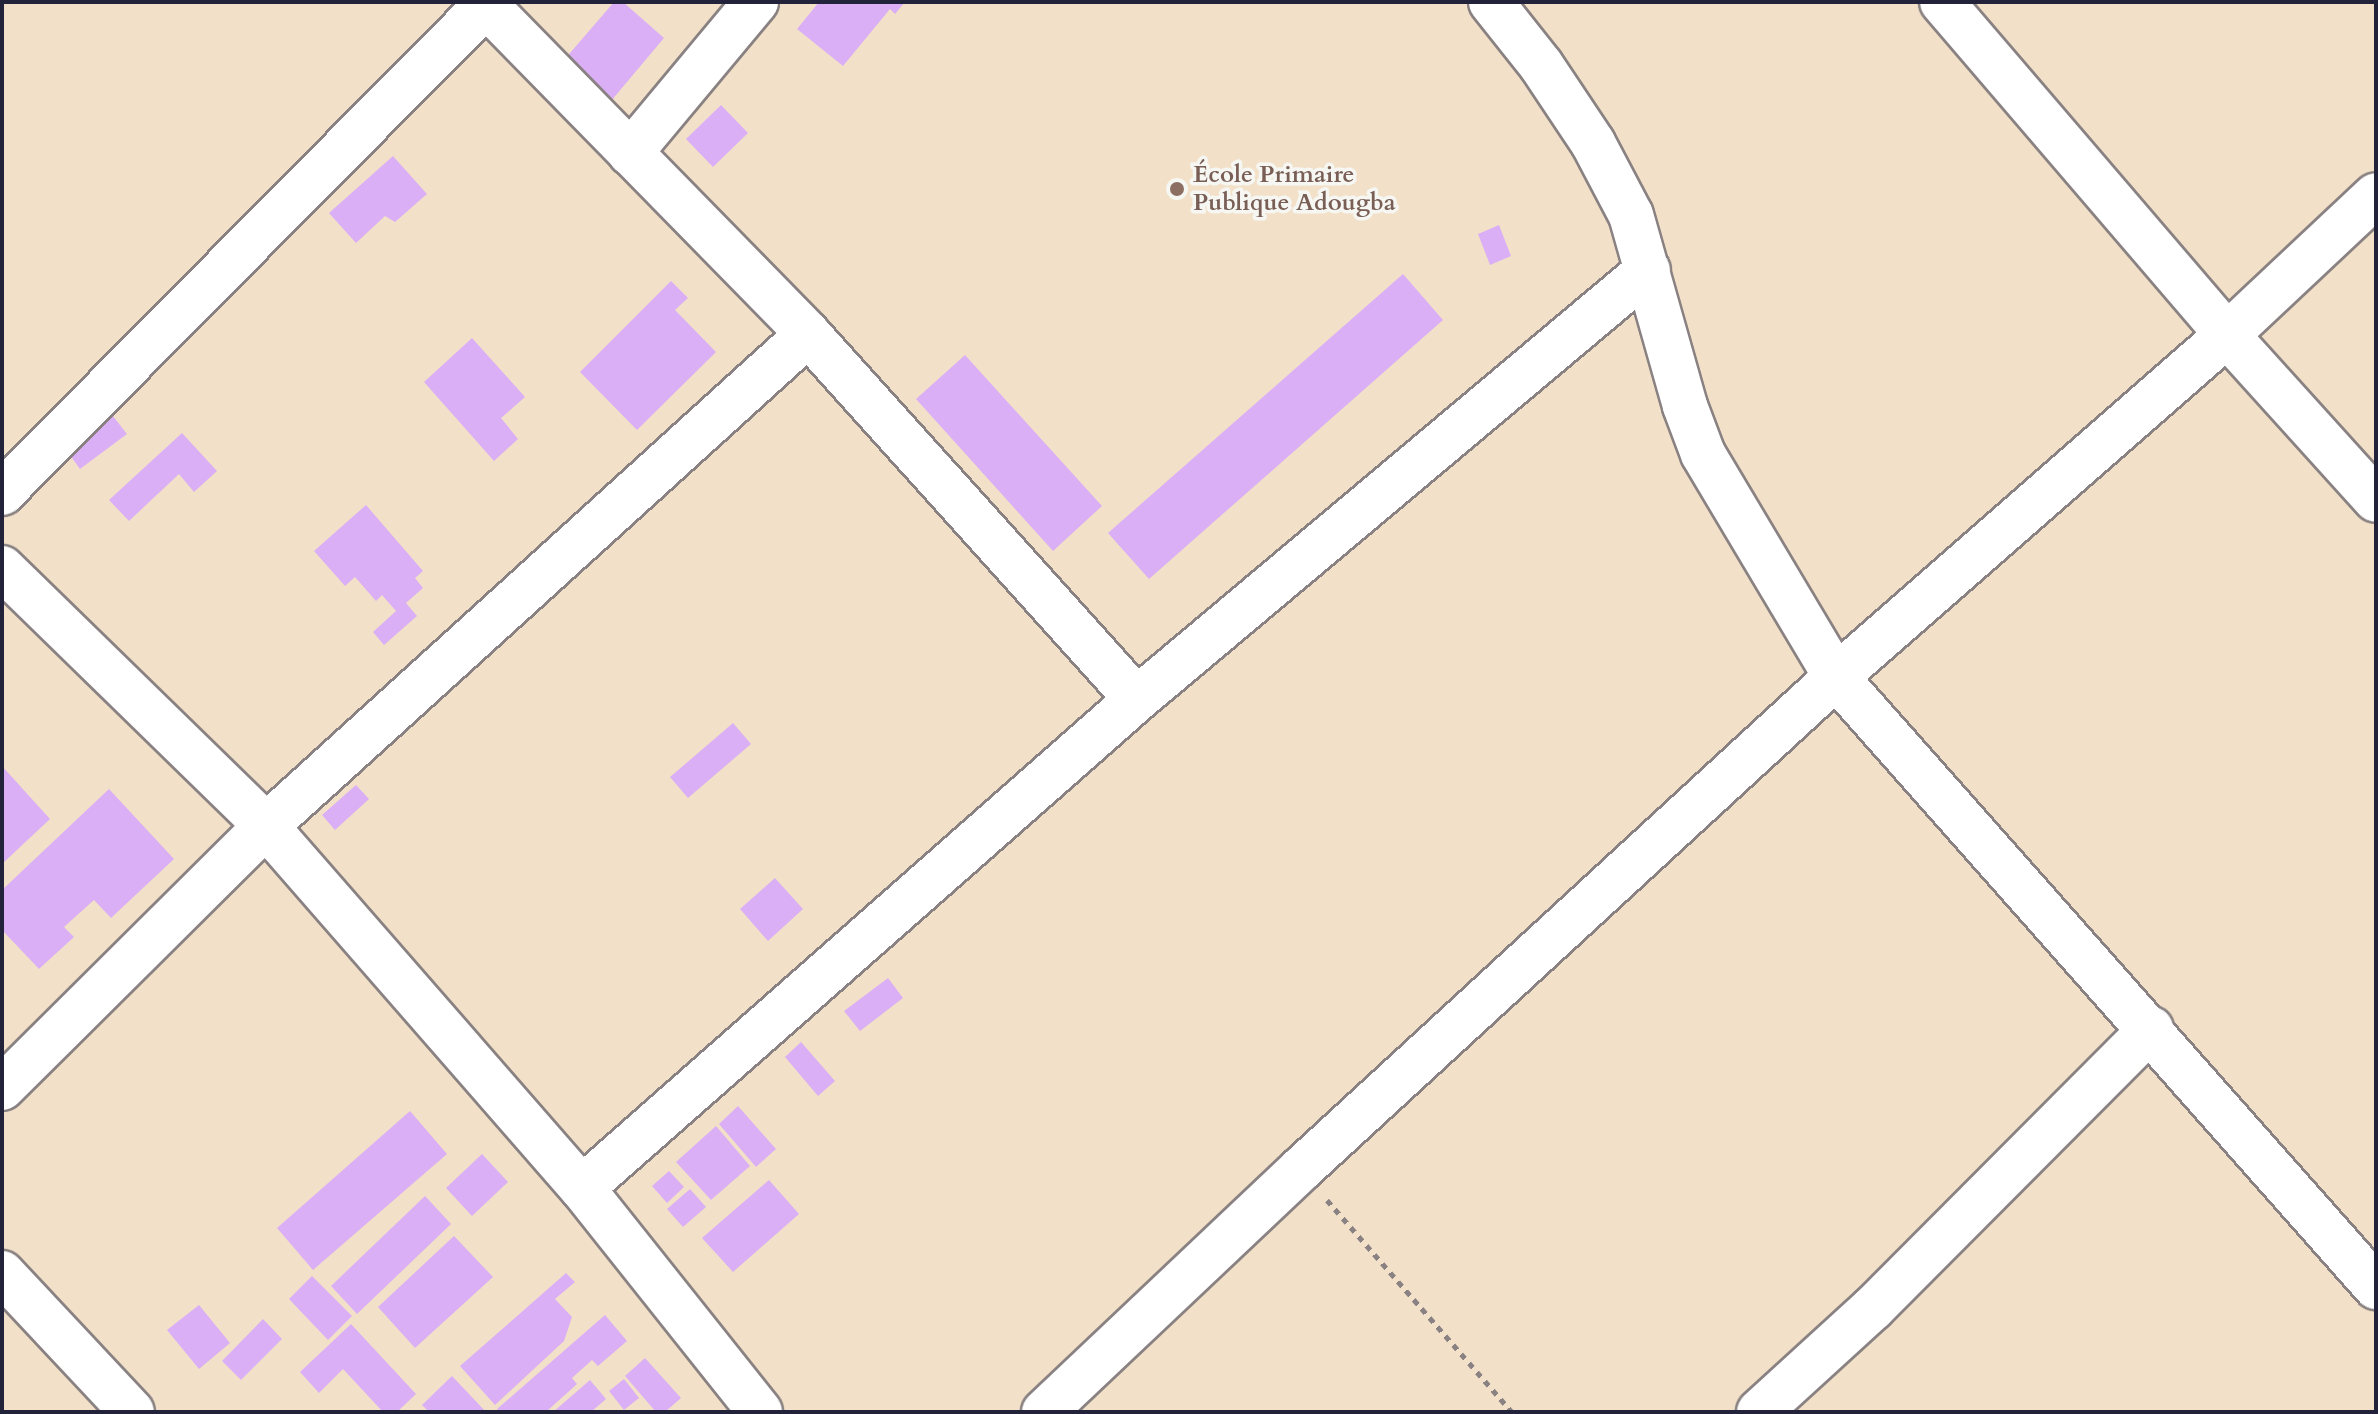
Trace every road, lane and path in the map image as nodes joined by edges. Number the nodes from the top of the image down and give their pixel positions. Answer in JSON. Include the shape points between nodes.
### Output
{"nodes":[{"id":1,"x":756,"y":2,"type":"edge"},
{"id":2,"x":1491,"y":2,"type":"edge"},
{"id":3,"x":1942,"y":2,"type":"edge"},
{"id":4,"x":484,"y":3,"type":"edge"},
{"id":5,"x":630,"y":153,"type":"junction"},
{"id":6,"x":2376,"y":195,"type":"edge"},
{"id":7,"x":1648,"y":270,"type":"junction"},
{"id":8,"x":808,"y":334,"type":"junction"},
{"id":9,"x":2227,"y":335,"type":"junction"},
{"id":10,"x":2,"y":493,"type":"edge"},
{"id":11,"x":2376,"y":500,"type":"edge"},
{"id":12,"x":2,"y":568,"type":"edge"},
{"id":13,"x":1836,"y":677,"type":"junction"},
{"id":14,"x":1137,"y":699,"type":"junction"},
{"id":15,"x":266,"y":826,"type":"junction"},
{"id":16,"x":2151,"y":1029,"type":"junction"},
{"id":17,"x":2,"y":1088,"type":"edge"},
{"id":18,"x":1301,"y":1169,"type":"junction"},
{"id":19,"x":582,"y":1188,"type":"junction"},
{"id":20,"x":2,"y":1273,"type":"edge"},
{"id":21,"x":2376,"y":1287,"type":"edge"},
{"id":22,"x":132,"y":1412,"type":"edge"},
{"id":23,"x":760,"y":1412,"type":"edge"},
{"id":24,"x":1044,"y":1412,"type":"edge"},
{"id":25,"x":1512,"y":1412,"type":"edge"},
{"id":26,"x":1759,"y":1412,"type":"edge"}],
"edges":[{"from":1,"to":5,"type":"street"},
{"from":2,"to":7,"type":"street","via":[[1593,143],[1631,215]]},
{"from":3,"to":9,"type":"street"},
{"from":4,"to":5,"type":"street"},
{"from":4,"to":10,"type":"street"},
{"from":5,"to":8,"type":"street"},
{"from":6,"to":9,"type":"street"},
{"from":7,"to":13,"type":"street","via":[[1703,454]]},
{"from":7,"to":14,"type":"street"},
{"from":8,"to":14,"type":"street"},
{"from":8,"to":15,"type":"street"},
{"from":9,"to":11,"type":"street"},
{"from":9,"to":13,"type":"street"},
{"from":12,"to":15,"type":"street"},
{"from":13,"to":16,"type":"street"},
{"from":13,"to":18,"type":"street"},
{"from":14,"to":19,"type":"street"},
{"from":15,"to":17,"type":"street"},
{"from":15,"to":19,"type":"street"},
{"from":16,"to":21,"type":"street"},
{"from":16,"to":26,"type":"street","via":[[1873,1308]]},
{"from":18,"to":24,"type":"street"},
{"from":18,"to":25,"type":"path"},
{"from":19,"to":23,"type":"street"},
{"from":20,"to":22,"type":"street"}]}
